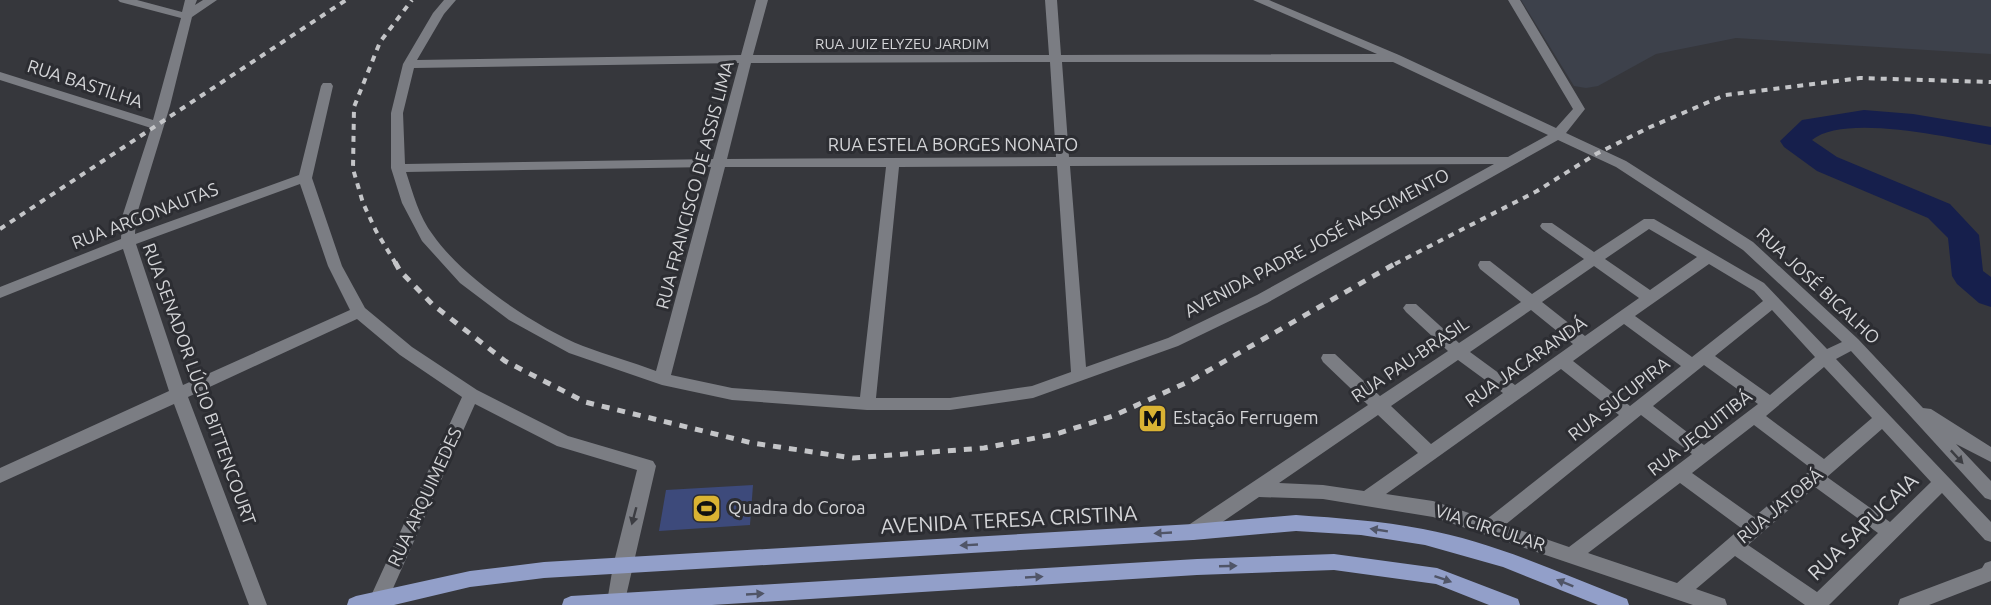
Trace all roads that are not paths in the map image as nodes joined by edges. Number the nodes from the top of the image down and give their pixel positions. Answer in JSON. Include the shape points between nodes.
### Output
{"nodes":[{"id":1,"x":124,"y":0,"type":"edge"},
{"id":2,"x":191,"y":0,"type":"edge"},
{"id":3,"x":211,"y":0,"type":"edge"},
{"id":4,"x":450,"y":0,"type":"edge"},
{"id":5,"x":762,"y":0,"type":"edge"},
{"id":6,"x":1051,"y":0,"type":"edge"},
{"id":7,"x":1259,"y":0,"type":"edge"},
{"id":8,"x":1514,"y":0,"type":"edge"},
{"id":9,"x":186,"y":16,"type":"junction"},
{"id":10,"x":1395,"y":58,"type":"junction"},
{"id":11,"x":746,"y":59,"type":"junction"},
{"id":12,"x":1055,"y":59,"type":"junction"},
{"id":13,"x":409,"y":64,"type":"junction"},
{"id":14,"x":0,"y":76,"type":"edge"},
{"id":15,"x":327,"y":86,"type":"dead end"},
{"id":16,"x":158,"y":126,"type":"junction"},
{"id":17,"x":1557,"y":135,"type":"junction"},
{"id":18,"x":1508,"y":160,"type":"junction"},
{"id":19,"x":1063,"y":162,"type":"junction"},
{"id":20,"x":721,"y":163,"type":"junction"},
{"id":21,"x":893,"y":163,"type":"junction"},
{"id":22,"x":398,"y":168,"type":"junction"},
{"id":23,"x":305,"y":178,"type":"junction"},
{"id":24,"x":1547,"y":226,"type":"dead end"},
{"id":25,"x":128,"y":242,"type":"junction"},
{"id":26,"x":1708,"y":256,"type":"junction"},
{"id":27,"x":1594,"y":259,"type":"junction"},
{"id":28,"x":1485,"y":265,"type":"dead end"},
{"id":29,"x":0,"y":293,"type":"edge"},
{"id":30,"x":1650,"y":298,"type":"junction"},
{"id":31,"x":1773,"y":302,"type":"junction"},
{"id":32,"x":1529,"y":303,"type":"junction"},
{"id":33,"x":1412,"y":308,"type":"dead end"},
{"id":34,"x":359,"y":312,"type":"junction"},
{"id":35,"x":1624,"y":316,"type":"junction"},
{"id":36,"x":1853,"y":343,"type":"junction"},
{"id":37,"x":1584,"y":344,"type":"junction"},
{"id":38,"x":1458,"y":351,"type":"junction"},
{"id":39,"x":1825,"y":357,"type":"junction"},
{"id":40,"x":1329,"y":358,"type":"dead end"},
{"id":41,"x":1561,"y":360,"type":"junction"},
{"id":42,"x":1698,"y":361,"type":"junction"},
{"id":43,"x":1079,"y":376,"type":"junction"},
{"id":44,"x":662,"y":379,"type":"junction"},
{"id":45,"x":1515,"y":393,"type":"junction"},
{"id":46,"x":471,"y":395,"type":"junction"},
{"id":47,"x":178,"y":396,"type":"junction"},
{"id":48,"x":1903,"y":398,"type":"junction"},
{"id":49,"x":1770,"y":404,"type":"junction"},
{"id":50,"x":867,"y":405,"type":"junction"},
{"id":51,"x":1379,"y":405,"type":"junction"},
{"id":52,"x":1635,"y":411,"type":"junction"},
{"id":53,"x":1754,"y":416,"type":"junction"},
{"id":54,"x":1882,"y":419,"type":"junction"},
{"id":55,"x":1430,"y":453,"type":"junction"},
{"id":56,"x":1704,"y":454,"type":"junction"},
{"id":57,"x":1991,"y":455,"type":"edge"},
{"id":58,"x":1679,"y":473,"type":"junction"},
{"id":59,"x":1819,"y":473,"type":"junction"},
{"id":60,"x":0,"y":476,"type":"edge"},
{"id":61,"x":1942,"y":482,"type":"junction"},
{"id":62,"x":1254,"y":489,"type":"junction"},
{"id":63,"x":1991,"y":493,"type":"edge"},
{"id":64,"x":1366,"y":499,"type":"junction"},
{"id":65,"x":1488,"y":528,"type":"junction"},
{"id":66,"x":1755,"y":528,"type":"junction"},
{"id":67,"x":1193,"y":531,"type":"junction"},
{"id":68,"x":1890,"y":532,"type":"junction"},
{"id":69,"x":1991,"y":534,"type":"edge"},
{"id":70,"x":1734,"y":545,"type":"junction"},
{"id":71,"x":1571,"y":556,"type":"junction"},
{"id":72,"x":622,"y":566,"type":"junction"},
{"id":73,"x":1991,"y":569,"type":"edge"},
{"id":74,"x":1678,"y":593,"type":"junction"},
{"id":75,"x":379,"y":598,"type":"junction"},
{"id":76,"x":616,"y":602,"type":"junction"},
{"id":77,"x":1817,"y":604,"type":"edge"},
{"id":78,"x":258,"y":605,"type":"edge"},
{"id":79,"x":357,"y":605,"type":"edge"},
{"id":80,"x":571,"y":605,"type":"edge"},
{"id":81,"x":1511,"y":605,"type":"edge"},
{"id":82,"x":1620,"y":605,"type":"edge"},
{"id":83,"x":1718,"y":605,"type":"edge"},
{"id":84,"x":1907,"y":605,"type":"edge"}],
"edges":[{"from":1,"to":9,"type":"street"},
{"from":2,"to":9,"type":"street","name":"RUA SENADOR LÚCIO BITTENCOURT"},
{"from":3,"to":9,"type":"street"},
{"from":4,"to":13,"type":"street","name":"AVENIDA PADRE JOSÉ NASCIMENTO"},
{"from":5,"to":11,"type":"street","name":"RUA FRANCISCO DE ASSIS LIMA"},
{"from":6,"to":12,"type":"street"},
{"from":7,"to":10,"type":"street","name":"RUA JOSÉ BICALHO"},
{"from":8,"to":17,"type":"street","name":"AVENIDA PADRE JOSÉ NASCIMENTO","via":[[1579,109]]},
{"from":9,"to":16,"type":"street","name":"RUA SENADOR LÚCIO BITTENCOURT"},
{"from":10,"to":12,"type":"street","name":"RUA JUIZ ELYZEU JARDIM"},
{"from":10,"to":17,"type":"street","name":"RUA JOSÉ BICALHO"},
{"from":11,"to":12,"type":"street","name":"RUA JUIZ ELYZEU JARDIM"},
{"from":11,"to":13,"type":"street","name":"RUA JUIZ ELYZEU JARDIM"},
{"from":11,"to":20,"type":"street","name":"RUA FRANCISCO DE ASSIS LIMA"},
{"from":12,"to":19,"type":"street"},
{"from":13,"to":22,"type":"street","name":"AVENIDA PADRE JOSÉ NASCIMENTO","via":[[397,113]]},
{"from":14,"to":16,"type":"street","name":"RUA BASTILHA"},
{"from":15,"to":23,"type":"street"},
{"from":16,"to":25,"type":"street","name":"RUA SENADOR LÚCIO BITTENCOURT","via":[[129,218]]},
{"from":17,"to":18,"type":"street","name":"AVENIDA PADRE JOSÉ NASCIMENTO"},
{"from":17,"to":36,"type":"street","name":"RUA JOSÉ BICALHO","via":[[1621,164],[1748,246]]},
{"from":18,"to":19,"type":"street","name":"RUA ESTELA BORGES NONATO"},
{"from":18,"to":43,"type":"street","name":"AVENIDA PADRE JOSÉ NASCIMENTO","via":[[1262,299],[1173,342]]},
{"from":19,"to":21,"type":"street","name":"RUA ESTELA BORGES NONATO"},
{"from":19,"to":43,"type":"street"},
{"from":20,"to":21,"type":"street","name":"RUA ESTELA BORGES NONATO"},
{"from":20,"to":22,"type":"street","name":"RUA ESTELA BORGES NONATO"},
{"from":20,"to":44,"type":"street","name":"RUA FRANCISCO DE ASSIS LIMA"},
{"from":21,"to":50,"type":"street"},
{"from":22,"to":44,"type":"street","name":"AVENIDA PADRE JOSÉ NASCIMENTO","via":[[409,203],[427,238],[465,279],[514,316],[574,349]]},
{"from":23,"to":25,"type":"street","name":"RUA ARGONAUTAS"},
{"from":23,"to":34,"type":"street","via":[[335,266]]},
{"from":24,"to":27,"type":"street"},
{"from":25,"to":29,"type":"street","name":"RUA ARGONAUTAS"},
{"from":25,"to":47,"type":"street","name":"RUA SENADOR LÚCIO BITTENCOURT"},
{"from":26,"to":27,"type":"street","name":"RUA PAU-BRASIL","via":[[1649,222]]},
{"from":26,"to":30,"type":"street","name":"RUA JACARANDÁ"},
{"from":26,"to":31,"type":"street","via":[[1760,287]]},
{"from":27,"to":30,"type":"street"},
{"from":27,"to":32,"type":"street","name":"RUA PAU-BRASIL"},
{"from":28,"to":32,"type":"street"},
{"from":30,"to":35,"type":"street","name":"RUA JACARANDÁ"},
{"from":31,"to":39,"type":"street"},
{"from":31,"to":42,"type":"street","name":"RUA SUCUPIRA"},
{"from":32,"to":37,"type":"street"},
{"from":32,"to":38,"type":"street","name":"RUA PAU-BRASIL"},
{"from":33,"to":38,"type":"street"},
{"from":34,"to":46,"type":"street","via":[[406,351]]},
{"from":34,"to":47,"type":"street"},
{"from":35,"to":37,"type":"street","name":"RUA JACARANDÁ"},
{"from":35,"to":42,"type":"street"},
{"from":36,"to":39,"type":"street","name":"RUA JEQUITIBÁ"},
{"from":36,"to":48,"type":"street","name":"RUA JOSÉ BICALHO"},
{"from":37,"to":41,"type":"street","name":"RUA JACARANDÁ"},
{"from":38,"to":45,"type":"street"},
{"from":38,"to":51,"type":"street","name":"RUA PAU-BRASIL"},
{"from":39,"to":49,"type":"street","name":"RUA JEQUITIBÁ"},
{"from":39,"to":54,"type":"street"},
{"from":40,"to":51,"type":"street"},
{"from":41,"to":45,"type":"street","name":"RUA JACARANDÁ"},
{"from":41,"to":52,"type":"street"},
{"from":42,"to":49,"type":"street"},
{"from":42,"to":52,"type":"street","name":"RUA SUCUPIRA"},
{"from":43,"to":50,"type":"street","name":"AVENIDA PADRE JOSÉ NASCIMENTO","via":[[1033,392],[950,404]]},
{"from":44,"to":50,"type":"street","name":"AVENIDA PADRE JOSÉ NASCIMENTO","via":[[732,394]]},
{"from":45,"to":55,"type":"street","name":"RUA JACARANDÁ"},
{"from":46,"to":72,"type":"street","one_way":true,"via":[[563,441],[647,466]]},
{"from":46,"to":75,"type":"street","name":"RUA ARQUIMEDES"},
{"from":47,"to":60,"type":"street"},
{"from":47,"to":78,"type":"street","name":"RUA SENADOR LÚCIO BITTENCOURT"},
{"from":48,"to":57,"type":"street","name":"RUA JOSÉ BICALHO"},
{"from":48,"to":63,"type":"street","name":"RUA JOSÉ BICALHO","one_way":true},
{"from":49,"to":53,"type":"street","name":"RUA JEQUITIBÁ"},
{"from":51,"to":55,"type":"street"},
{"from":51,"to":62,"type":"street","name":"RUA PAU-BRASIL"},
{"from":52,"to":56,"type":"street"},
{"from":52,"to":65,"type":"street","name":"RUA SUCUPIRA"},
{"from":53,"to":56,"type":"street","name":"RUA JEQUITIBÁ"},
{"from":53,"to":59,"type":"street"},
{"from":54,"to":59,"type":"street","name":"RUA JATOBÁ"},
{"from":54,"to":61,"type":"street"},
{"from":55,"to":64,"type":"street","name":"RUA JACARANDÁ"},
{"from":56,"to":58,"type":"street","name":"RUA JEQUITIBÁ"},
{"from":58,"to":66,"type":"street"},
{"from":58,"to":71,"type":"street","name":"RUA JEQUITIBÁ"},
{"from":59,"to":66,"type":"street","name":"RUA JATOBÁ"},
{"from":59,"to":68,"type":"street"},
{"from":61,"to":68,"type":"street","name":"RUA SAPUCAIA"},
{"from":61,"to":69,"type":"street"},
{"from":62,"to":64,"type":"street","name":"VIA CIRCULAR","via":[[1323,492]]},
{"from":62,"to":67,"type":"street","name":"RUA PAU-BRASIL"},
{"from":64,"to":65,"type":"street","name":"VIA CIRCULAR","via":[[1433,509]]},
{"from":65,"to":71,"type":"street","name":"VIA CIRCULAR"},
{"from":66,"to":70,"type":"street","name":"RUA JATOBÁ"},
{"from":67,"to":72,"type":"main road","name":"AVENIDA TERESA CRISTINA","one_way":true},
{"from":82,"to":67,"type":"main road","name":"AVENIDA TERESA CRISTINA","one_way":true,"via":[[1505,559],[1425,537],[1361,527],[1296,523]]},
{"from":68,"to":77,"type":"street","name":"RUA SAPUCAIA"},
{"from":70,"to":74,"type":"street","name":"RUA JATOBÁ"},
{"from":70,"to":77,"type":"street"},
{"from":71,"to":74,"type":"street","name":"VIA CIRCULAR"},
{"from":72,"to":75,"type":"main road","name":"AVENIDA TERESA CRISTINA","via":[[471,579]]},
{"from":72,"to":76,"type":"street"},
{"from":73,"to":84,"type":"street","via":[[1990,573]]},
{"from":74,"to":83,"type":"street","name":"VIA CIRCULAR"},
{"from":75,"to":79,"type":"main road","name":"AVENIDA TERESA CRISTINA"},
{"from":76,"to":80,"type":"main road"},
{"from":76,"to":81,"type":"main road","one_way":true,"via":[[1334,562],[1437,576]]}]}
